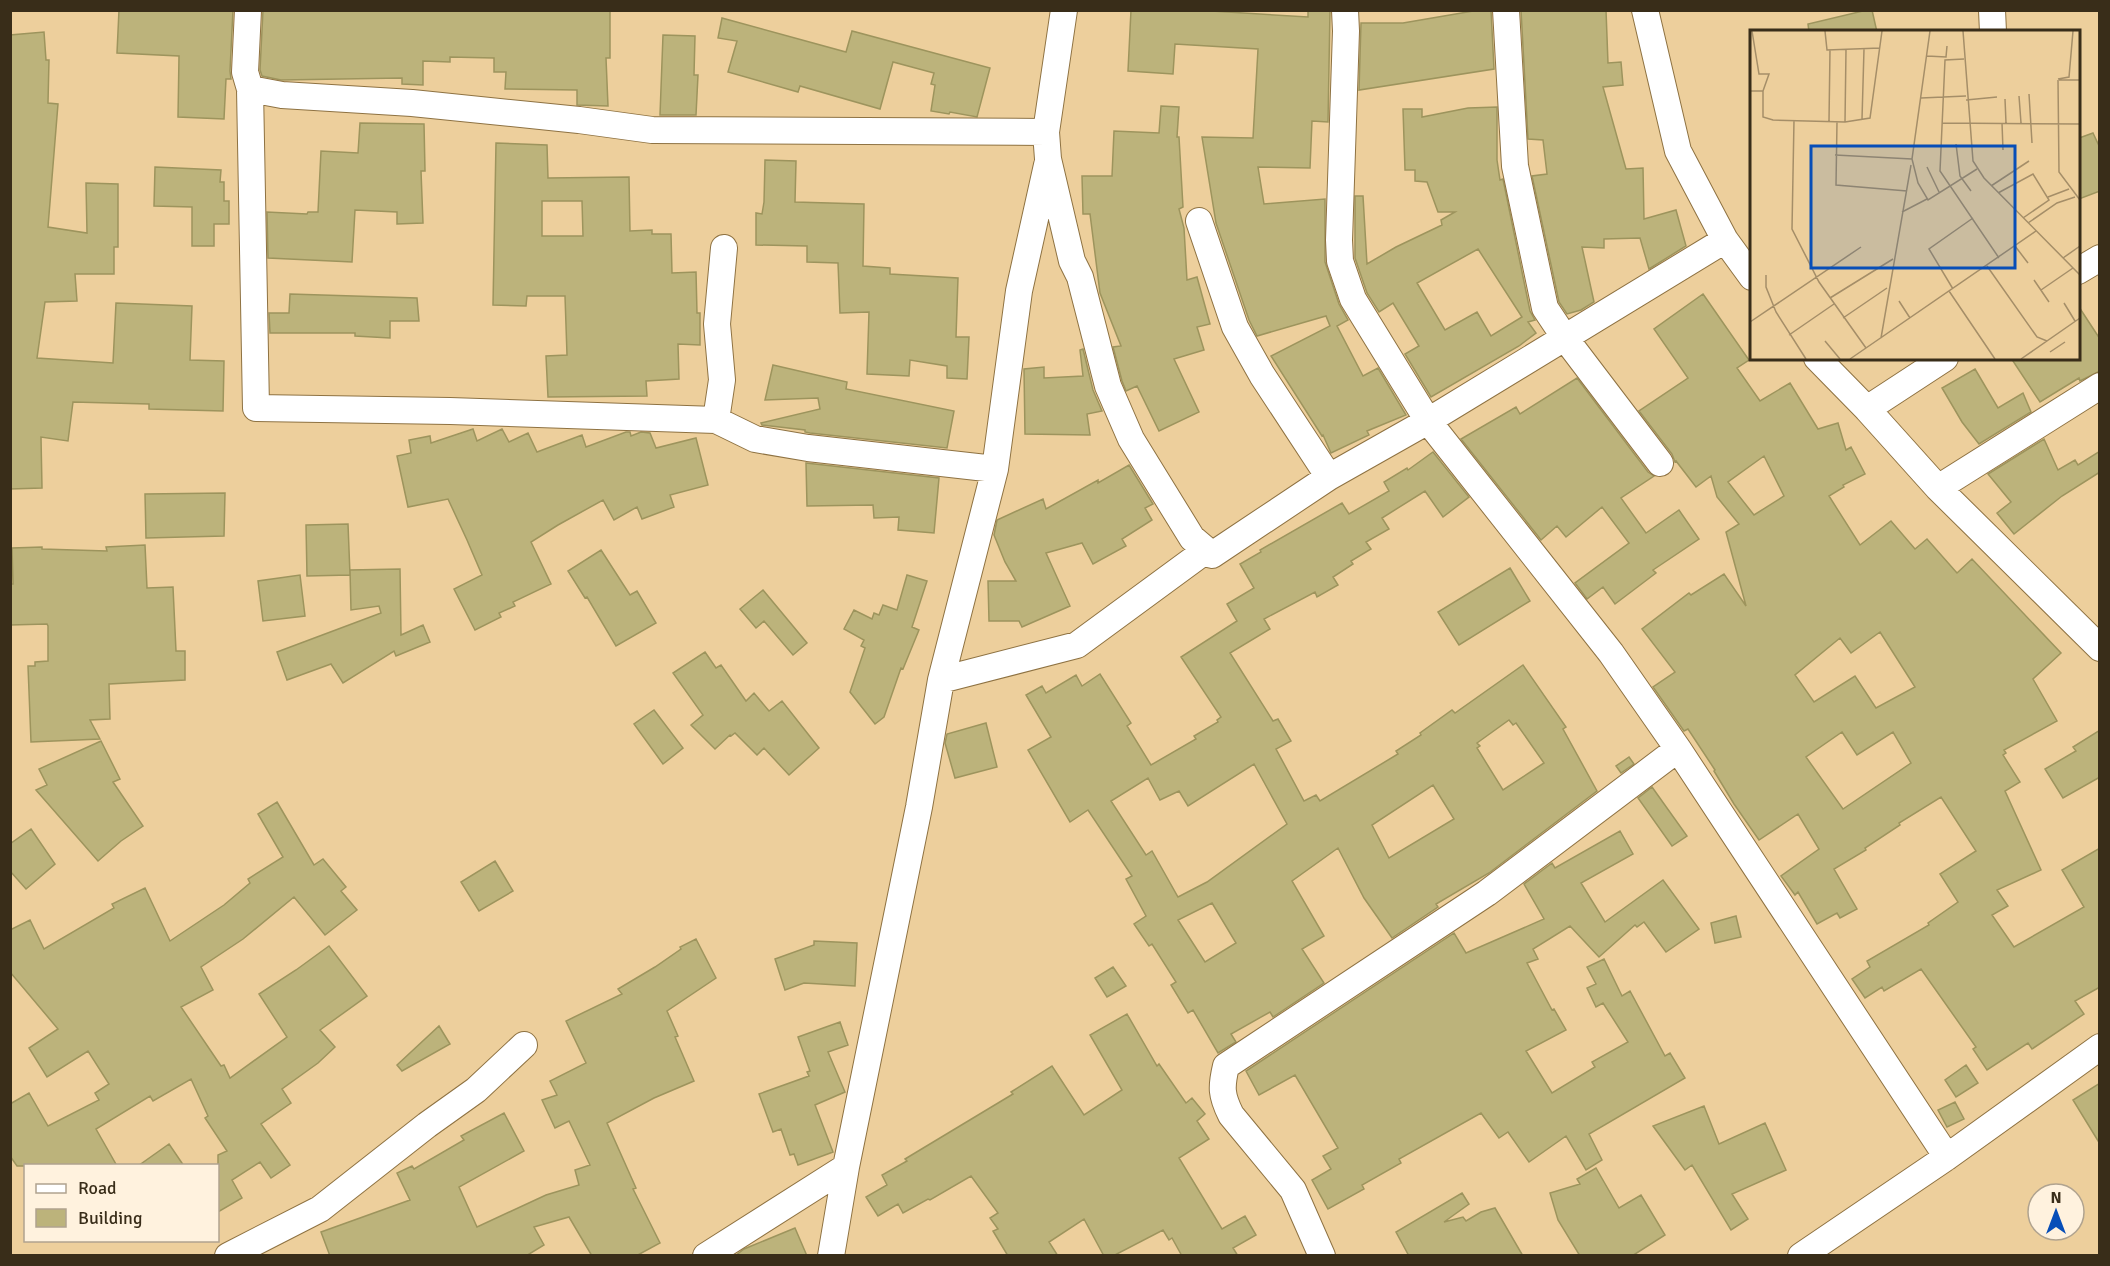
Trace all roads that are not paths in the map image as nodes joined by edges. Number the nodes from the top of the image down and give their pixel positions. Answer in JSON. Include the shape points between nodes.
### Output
{"nodes":[{"id":1,"x":248,"y":10,"type":"edge"},
{"id":2,"x":1064,"y":10,"type":"edge"},
{"id":3,"x":1345,"y":10,"type":"edge"},
{"id":4,"x":1506,"y":10,"type":"edge"},
{"id":5,"x":1645,"y":10,"type":"edge"},
{"id":6,"x":1992,"y":10,"type":"edge"},
{"id":7,"x":1993,"y":30,"type":"edge"},
{"id":8,"x":250,"y":89,"type":"junction"},
{"id":9,"x":1046,"y":132,"type":"junction"},
{"id":10,"x":1048,"y":159,"type":"junction"},
{"id":11,"x":1199,"y":221,"type":"dead end"},
{"id":12,"x":1725,"y":240,"type":"junction"},
{"id":13,"x":724,"y":248,"type":"dead end"},
{"id":14,"x":2100,"y":258,"type":"edge"},
{"id":15,"x":2080,"y":270,"type":"edge"},
{"id":16,"x":1750,"y":274,"type":"edge"},
{"id":17,"x":1565,"y":338,"type":"junction"},
{"id":18,"x":1819,"y":360,"type":"edge"},
{"id":19,"x":1942,"y":360,"type":"edge"},
{"id":20,"x":2100,"y":386,"type":"edge"},
{"id":21,"x":1867,"y":409,"type":"junction"},
{"id":22,"x":717,"y":420,"type":"junction"},
{"id":23,"x":1428,"y":422,"type":"junction"},
{"id":24,"x":1660,"y":464,"type":"dead end"},
{"id":25,"x":995,"y":469,"type":"junction"},
{"id":26,"x":1329,"y":477,"type":"junction"},
{"id":27,"x":1938,"y":488,"type":"junction"},
{"id":28,"x":1205,"y":551,"type":"junction"},
{"id":29,"x":2100,"y":648,"type":"edge"},
{"id":30,"x":941,"y":681,"type":"junction"},
{"id":31,"x":1678,"y":748,"type":"junction"},
{"id":32,"x":524,"y":1045,"type":"dead end"},
{"id":33,"x":2100,"y":1047,"type":"edge"},
{"id":34,"x":1947,"y":1157,"type":"junction"},
{"id":35,"x":846,"y":1167,"type":"junction"},
{"id":36,"x":1827,"y":1248,"type":"edge"},
{"id":37,"x":228,"y":1256,"type":"edge"},
{"id":38,"x":706,"y":1256,"type":"edge"},
{"id":39,"x":831,"y":1256,"type":"edge"},
{"id":40,"x":1322,"y":1256,"type":"edge"},
{"id":41,"x":1801,"y":1256,"type":"edge"}],
"edges":[{"from":1,"to":8,"type":"street","via":[[245,72]]},
{"from":2,"to":9,"type":"street"},
{"from":3,"to":23,"type":"street","via":[[1340,261],[1353,299]]},
{"from":4,"to":17,"type":"street","via":[[1515,166],[1545,308]]},
{"from":5,"to":12,"type":"street","via":[[1678,151]]},
{"from":6,"to":7,"type":"street"},
{"from":8,"to":9,"type":"street","via":[[652,129]]},
{"from":8,"to":22,"type":"street","via":[[256,408]]},
{"from":9,"to":10,"type":"street"},
{"from":10,"to":25,"type":"street","via":[[1019,291]]},
{"from":10,"to":28,"type":"street","via":[[1108,386],[1131,439],[1192,538]]},
{"from":11,"to":26,"type":"street","via":[[1235,327]]},
{"from":12,"to":16,"type":"street"},
{"from":12,"to":17,"type":"street"},
{"from":13,"to":22,"type":"street","via":[[717,324],[722,380]]},
{"from":14,"to":15,"type":"street"},
{"from":17,"to":23,"type":"street"},
{"from":17,"to":24,"type":"street"},
{"from":18,"to":21,"type":"street"},
{"from":19,"to":21,"type":"street"},
{"from":20,"to":27,"type":"street"},
{"from":21,"to":27,"type":"street"},
{"from":22,"to":25,"type":"street","via":[[755,439]]},
{"from":23,"to":26,"type":"street"},
{"from":23,"to":31,"type":"street","via":[[1611,653]]},
{"from":25,"to":30,"type":"street"},
{"from":26,"to":28,"type":"street","via":[[1212,555]]},
{"from":27,"to":29,"type":"street"},
{"from":28,"to":30,"type":"street","via":[[1077,645]]},
{"from":30,"to":35,"type":"street"},
{"from":31,"to":34,"type":"street"},
{"from":31,"to":40,"type":"street","via":[[1487,893],[1226,1066],[1221,1087],[1231,1115],[1293,1190]]},
{"from":32,"to":37,"type":"street","via":[[476,1090],[320,1209]]},
{"from":33,"to":34,"type":"street"},
{"from":34,"to":36,"type":"street"},
{"from":35,"to":38,"type":"street"},
{"from":35,"to":39,"type":"street"},
{"from":36,"to":41,"type":"street"}]}
